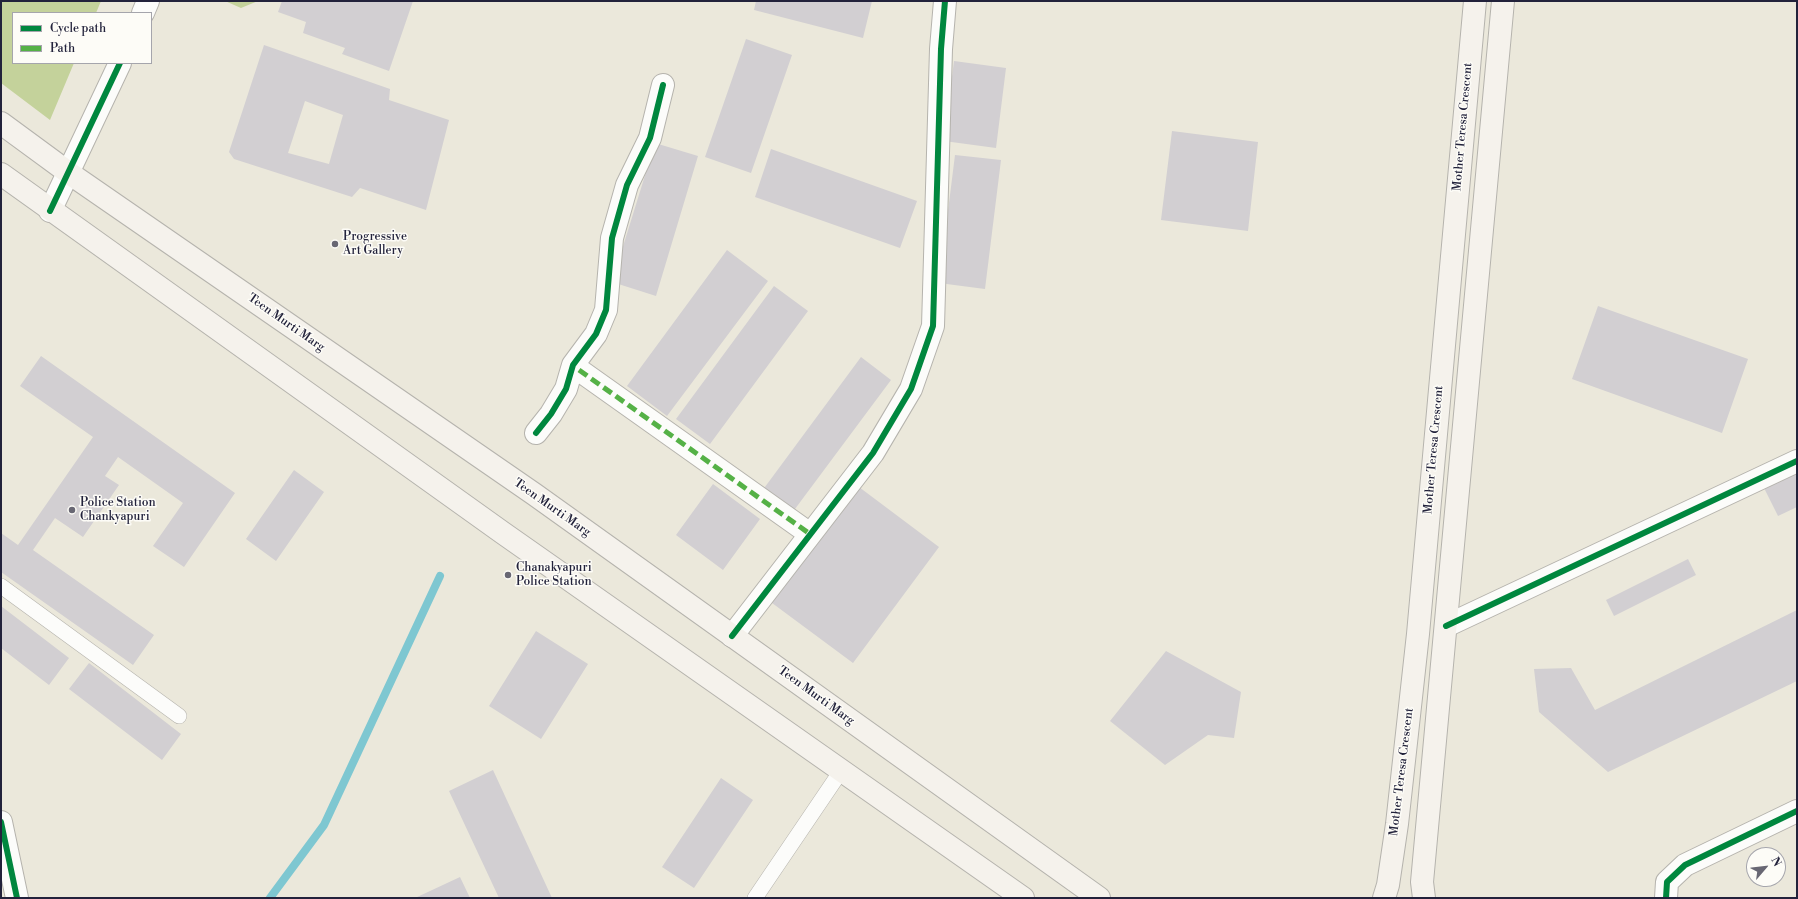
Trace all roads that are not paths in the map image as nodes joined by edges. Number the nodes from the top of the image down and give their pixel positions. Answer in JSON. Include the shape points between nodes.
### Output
{"nodes":[{"id":1,"x":148,"y":1,"type":"edge"},
{"id":2,"x":945,"y":1,"type":"edge"},
{"id":3,"x":1475,"y":1,"type":"edge"},
{"id":4,"x":1503,"y":1,"type":"edge"},
{"id":5,"x":143,"y":12,"type":"edge"},
{"id":6,"x":120,"y":64,"type":"edge"},
{"id":7,"x":663,"y":85,"type":"dead end"},
{"id":8,"x":1,"y":123,"type":"edge"},
{"id":9,"x":69,"y":173,"type":"junction"},
{"id":10,"x":1,"y":174,"type":"edge"},
{"id":11,"x":50,"y":211,"type":"junction"},
{"id":12,"x":579,"y":370,"type":"dead end"},
{"id":13,"x":536,"y":433,"type":"dead end"},
{"id":14,"x":1797,"y":462,"type":"edge"},
{"id":15,"x":810,"y":534,"type":"junction"},
{"id":16,"x":1,"y":586,"type":"edge"},
{"id":17,"x":1446,"y":626,"type":"junction"},
{"id":18,"x":732,"y":636,"type":"junction"},
{"id":19,"x":179,"y":716,"type":"dead end"},
{"id":20,"x":841,"y":771,"type":"junction"},
{"id":21,"x":1797,"y":811,"type":"edge"},
{"id":22,"x":1,"y":822,"type":"edge"},
{"id":23,"x":18,"y":898,"type":"edge"},
{"id":24,"x":755,"y":898,"type":"edge"},
{"id":25,"x":1023,"y":898,"type":"edge"},
{"id":26,"x":1099,"y":898,"type":"edge"},
{"id":27,"x":1384,"y":898,"type":"edge"},
{"id":28,"x":1424,"y":898,"type":"edge"},
{"id":29,"x":1666,"y":898,"type":"edge"}],
"edges":[{"from":1,"to":5,"type":"street"},
{"from":2,"to":15,"type":"street","via":[[933,326],[911,389],[873,453]]},
{"from":3,"to":27,"type":"main road","name":"Mother Teresa Crescent","via":[[1418,634],[1397,824]]},
{"from":4,"to":17,"type":"main road"},
{"from":6,"to":9,"type":"street"},
{"from":7,"to":13,"type":"street","via":[[650,138],[627,185],[612,238],[606,310],[596,334],[573,365],[562,395]]},
{"from":8,"to":9,"type":"main road","name":"Teen Murti Marg"},
{"from":9,"to":11,"type":"street"},
{"from":9,"to":18,"type":"main road","name":"Teen Murti Marg","via":[[534,494]]},
{"from":10,"to":11,"type":"main road"},
{"from":11,"to":20,"type":"main road"},
{"from":12,"to":15,"type":"street"},
{"from":14,"to":17,"type":"street"},
{"from":15,"to":18,"type":"street"},
{"from":16,"to":19,"type":"lane"},
{"from":17,"to":28,"type":"main road","via":[[1422,882]]},
{"from":18,"to":26,"type":"main road","name":"Teen Murti Marg"},
{"from":20,"to":24,"type":"lane"},
{"from":20,"to":25,"type":"main road"},
{"from":21,"to":29,"type":"street","via":[[1685,865],[1667,882]]},
{"from":22,"to":23,"type":"street"}]}
